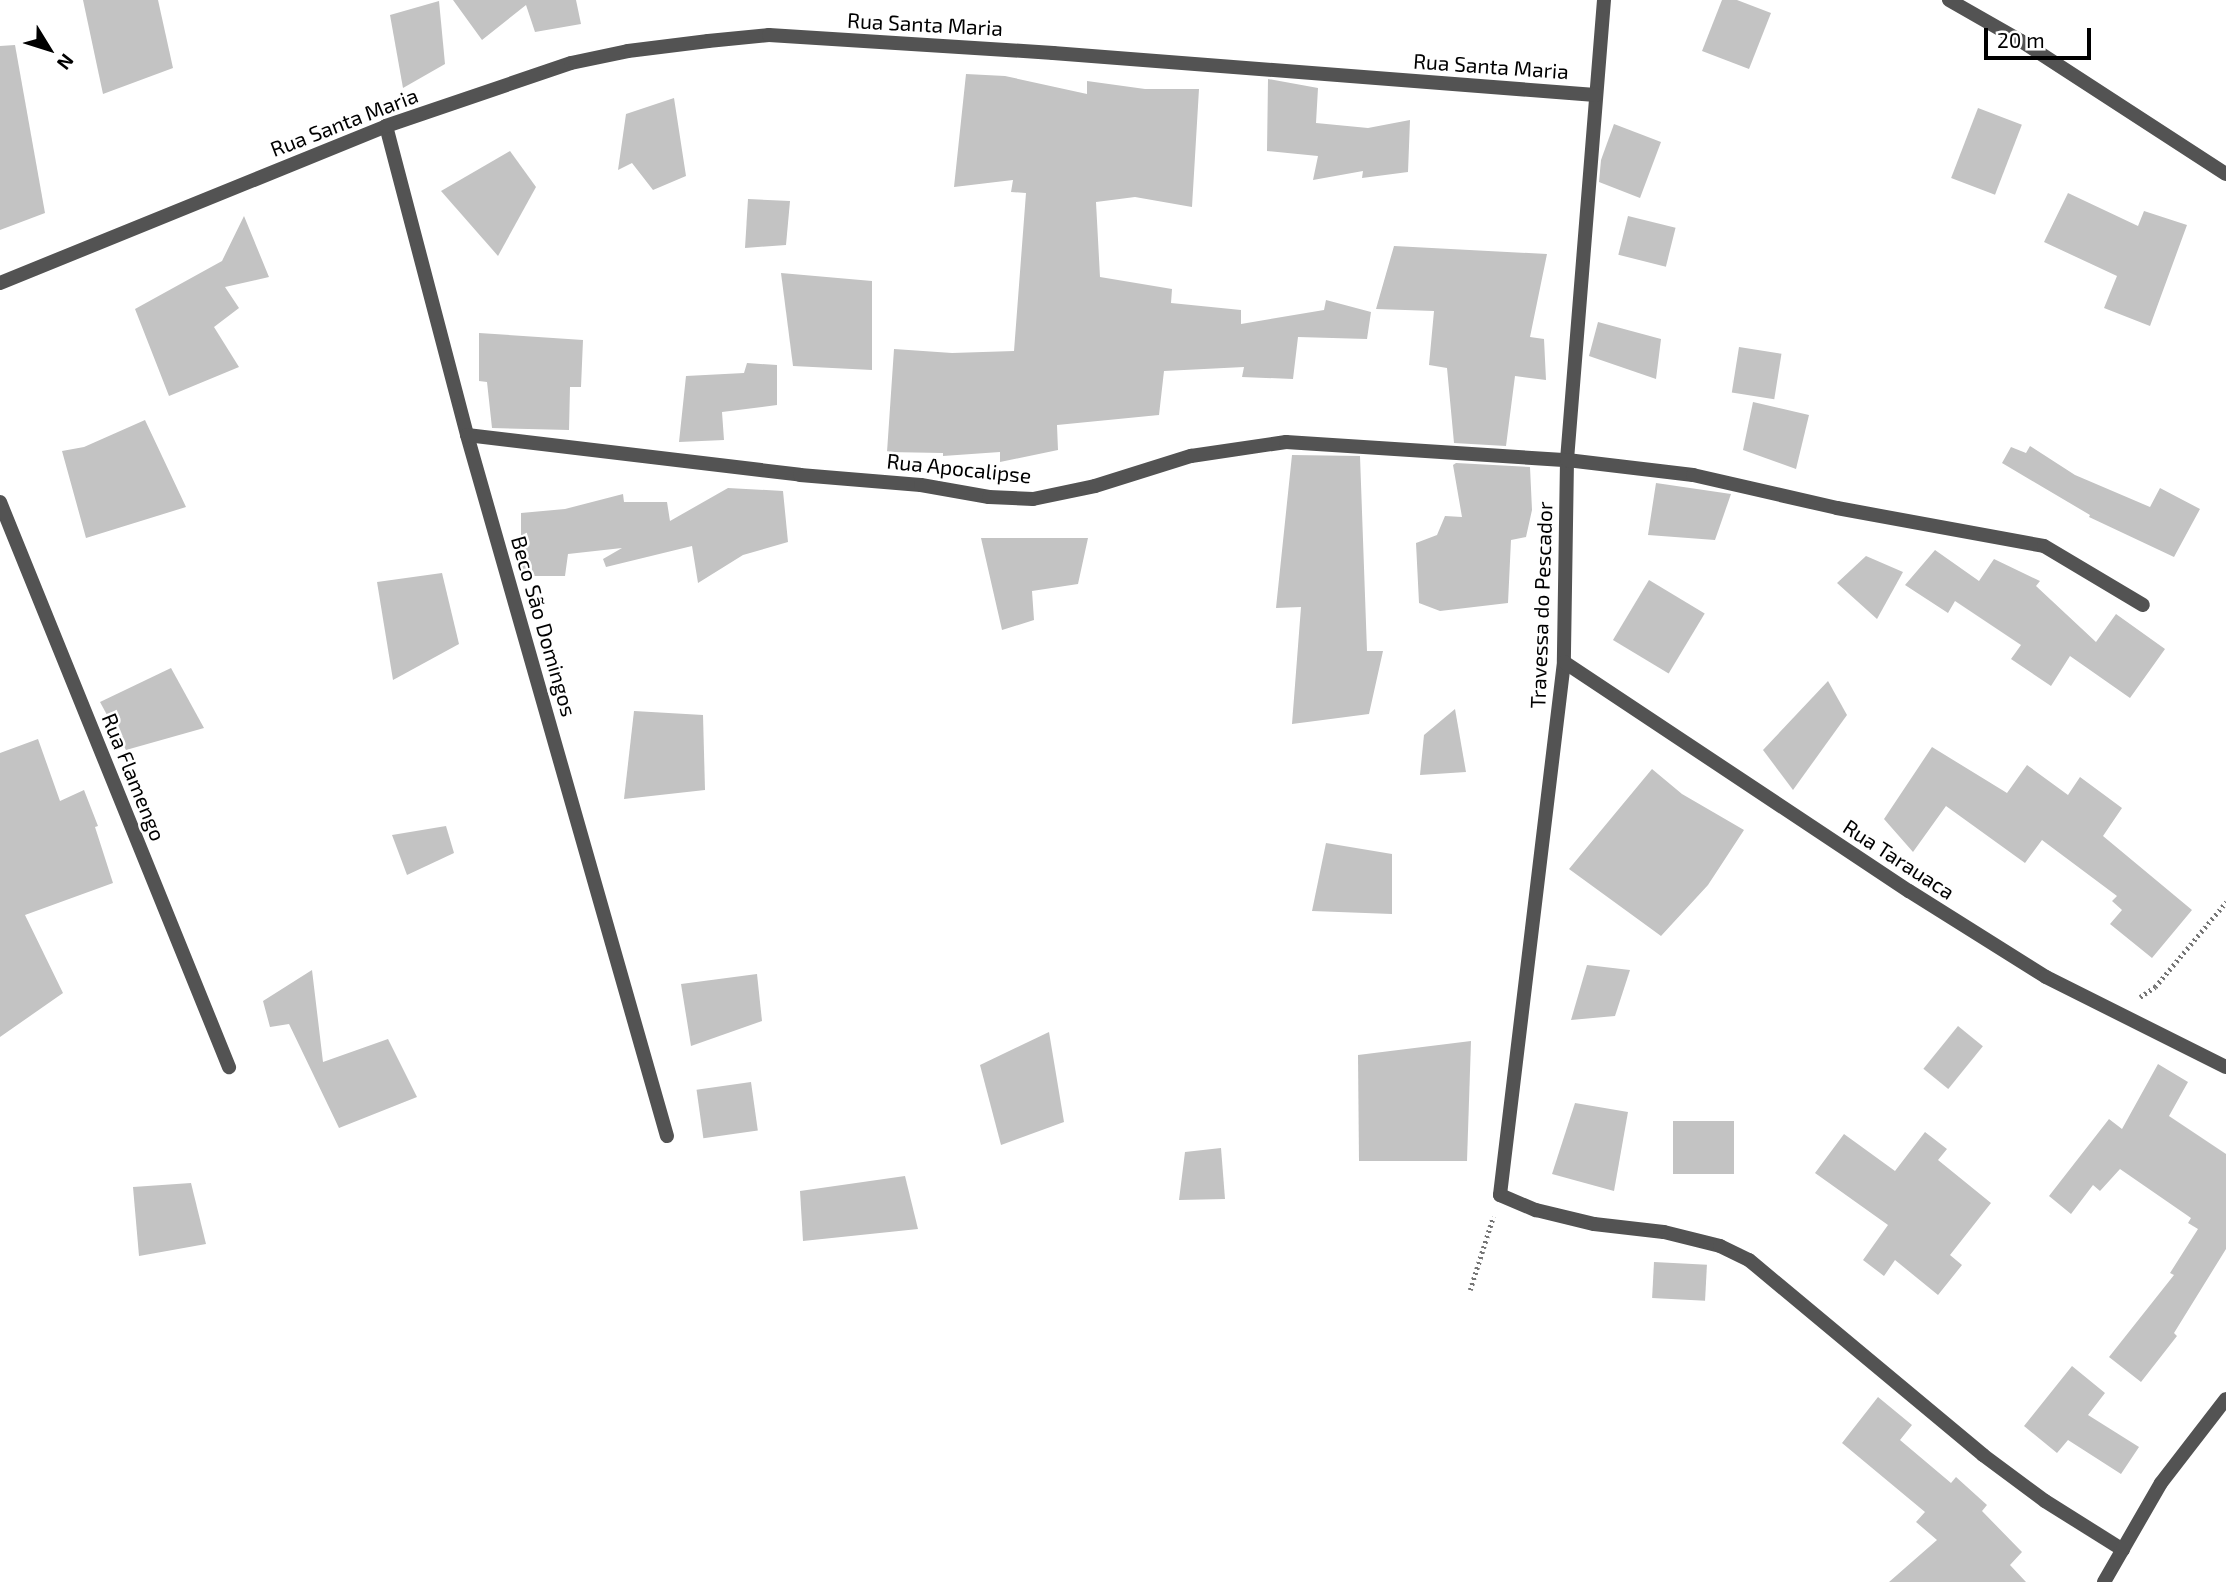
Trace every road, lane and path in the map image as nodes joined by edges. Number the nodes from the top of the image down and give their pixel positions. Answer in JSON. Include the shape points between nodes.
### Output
{"nodes":[{"id":1,"x":1604,"y":0,"type":"edge"},
{"id":2,"x":1949,"y":0,"type":"edge"},
{"id":3,"x":1595,"y":95,"type":"junction"},
{"id":4,"x":386,"y":126,"type":"junction"},
{"id":5,"x":2226,"y":174,"type":"edge"},
{"id":6,"x":0,"y":283,"type":"edge"},
{"id":7,"x":467,"y":435,"type":"junction"},
{"id":8,"x":1567,"y":460,"type":"junction"},
{"id":9,"x":0,"y":502,"type":"edge"},
{"id":10,"x":2143,"y":605,"type":"dead end"},
{"id":11,"x":1563,"y":662,"type":"junction"},
{"id":12,"x":2226,"y":902,"type":"edge"},
{"id":13,"x":2119,"y":1012,"type":"junction"},
{"id":14,"x":229,"y":1067,"type":"dead end"},
{"id":15,"x":2226,"y":1068,"type":"edge"},
{"id":16,"x":667,"y":1136,"type":"dead end"},
{"id":17,"x":1500,"y":1195,"type":"junction"},
{"id":18,"x":1470,"y":1290,"type":"dead end"},
{"id":19,"x":2226,"y":1399,"type":"edge"},
{"id":20,"x":2123,"y":1550,"type":"junction"},
{"id":21,"x":2104,"y":1582,"type":"edge"}],
"edges":[{"from":1,"to":3,"type":"street","name":"Travessa do Pescador"},
{"from":2,"to":5,"type":"street","via":[[2021,41]]},
{"from":3,"to":4,"type":"street","name":"Rua Santa Maria","via":[[769,35],[628,51],[571,63]]},
{"from":3,"to":8,"type":"street","name":"Travessa do Pescador"},
{"from":4,"to":6,"type":"street","name":"Rua Santa Maria"},
{"from":4,"to":7,"type":"street","name":"Beco São Domingos"},
{"from":7,"to":8,"type":"street","name":"Rua Apocalipse","via":[[1033,499],[1095,486],[1191,456],[1286,442]]},
{"from":7,"to":16,"type":"street","name":"Beco São Domingos"},
{"from":8,"to":10,"type":"street","name":"Rua Apocalipse","via":[[1693,475],[1836,508],[2044,546]]},
{"from":8,"to":11,"type":"street","name":"Travessa do Pescador"},
{"from":9,"to":14,"type":"street","name":"Rua Flamengo"},
{"from":11,"to":13,"type":"street","name":"Rua Tarauaca","via":[[1920,898],[2046,977]]},
{"from":11,"to":17,"type":"street","name":"Travessa do Pescador"},
{"from":12,"to":13,"type":"path","via":[[2155,987]]},
{"from":13,"to":15,"type":"street","name":"Rua Tarauaca"},
{"from":17,"to":18,"type":"path"},
{"from":17,"to":20,"type":"street","via":[[1536,1210],[1594,1224],[1664,1232],[1720,1246],[1749,1261],[1983,1455]]},
{"from":19,"to":20,"type":"street","via":[[2161,1483]]},
{"from":20,"to":21,"type":"street"}]}
